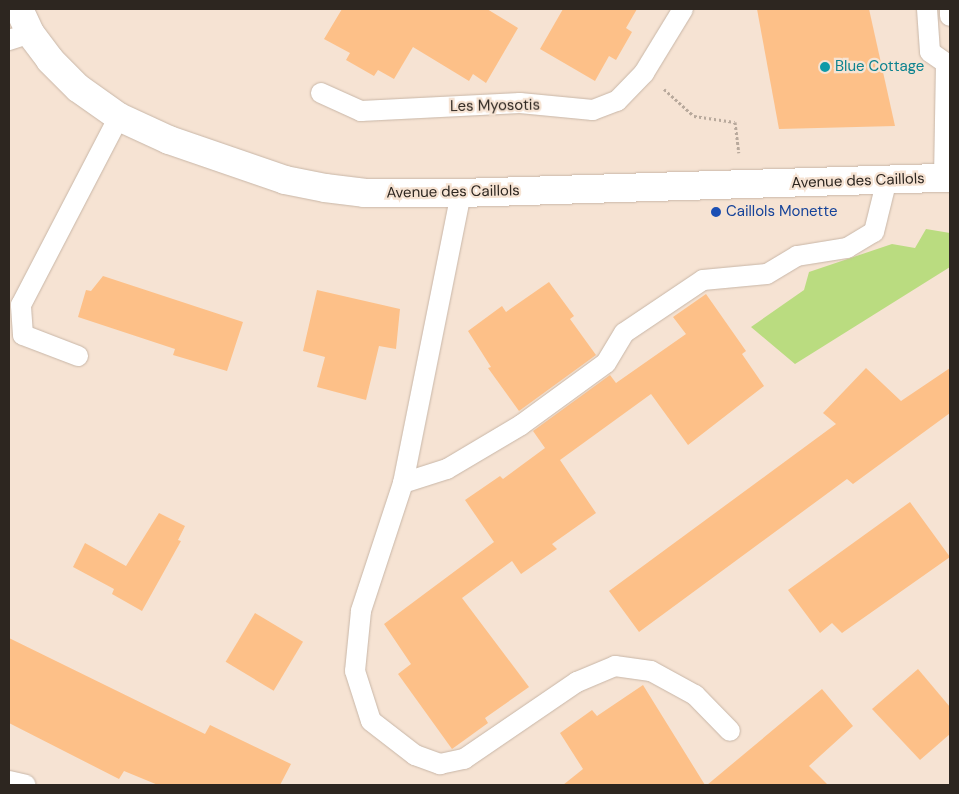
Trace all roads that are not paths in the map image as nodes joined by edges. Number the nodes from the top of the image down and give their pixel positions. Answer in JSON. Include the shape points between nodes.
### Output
{"nodes":[{"id":1,"x":19,"y":9,"type":"edge"},
{"id":2,"x":683,"y":9,"type":"edge"},
{"id":3,"x":928,"y":9,"type":"edge"},
{"id":4,"x":950,"y":9,"type":"edge"},
{"id":5,"x":950,"y":16,"type":"edge"},
{"id":6,"x":20,"y":37,"type":"edge"},
{"id":7,"x":949,"y":60,"type":"edge"},
{"id":8,"x":321,"y":93,"type":"dead end"},
{"id":9,"x":119,"y":117,"type":"junction"},
{"id":10,"x":947,"y":178,"type":"edge"},
{"id":11,"x":887,"y":179,"type":"junction"},
{"id":12,"x":461,"y":193,"type":"junction"},
{"id":13,"x":78,"y":356,"type":"dead end"},
{"id":14,"x":403,"y":483,"type":"junction"},
{"id":15,"x":730,"y":732,"type":"dead end"},
{"id":16,"x":9,"y":781,"type":"edge"},
{"id":17,"x":26,"y":785,"type":"edge"}],
"edges":[{"from":1,"to":6,"type":"street","name":"Avenue des Caillols"},
{"from":2,"to":8,"type":"lane","name":"Les Myosotis","via":[[644,72],[617,101],[593,110],[520,103],[361,111]]},
{"from":3,"to":7,"type":"lane","via":[[930,52]]},
{"from":4,"to":5,"type":"lane"},
{"from":6,"to":9,"type":"street","name":"Avenue des Caillols","via":[[50,60],[78,88]]},
{"from":7,"to":10,"type":"lane"},
{"from":9,"to":12,"type":"street","name":"Avenue des Caillols","via":[[168,140],[285,180],[364,193]]},
{"from":9,"to":13,"type":"lane","via":[[21,305],[22,335]]},
{"from":10,"to":11,"type":"street","name":"Avenue des Caillols"},
{"from":11,"to":12,"type":"street","name":"Avenue des Caillols"},
{"from":11,"to":14,"type":"lane","via":[[874,232],[847,248],[797,256],[767,274],[703,280],[624,333],[606,364],[521,425],[447,470]]},
{"from":12,"to":14,"type":"lane"},
{"from":14,"to":15,"type":"lane","via":[[361,611],[356,671],[371,721],[392,740],[414,755],[440,764],[464,759],[577,682],[615,666],[651,671],[695,695]]},
{"from":16,"to":17,"type":"lane"}]}
